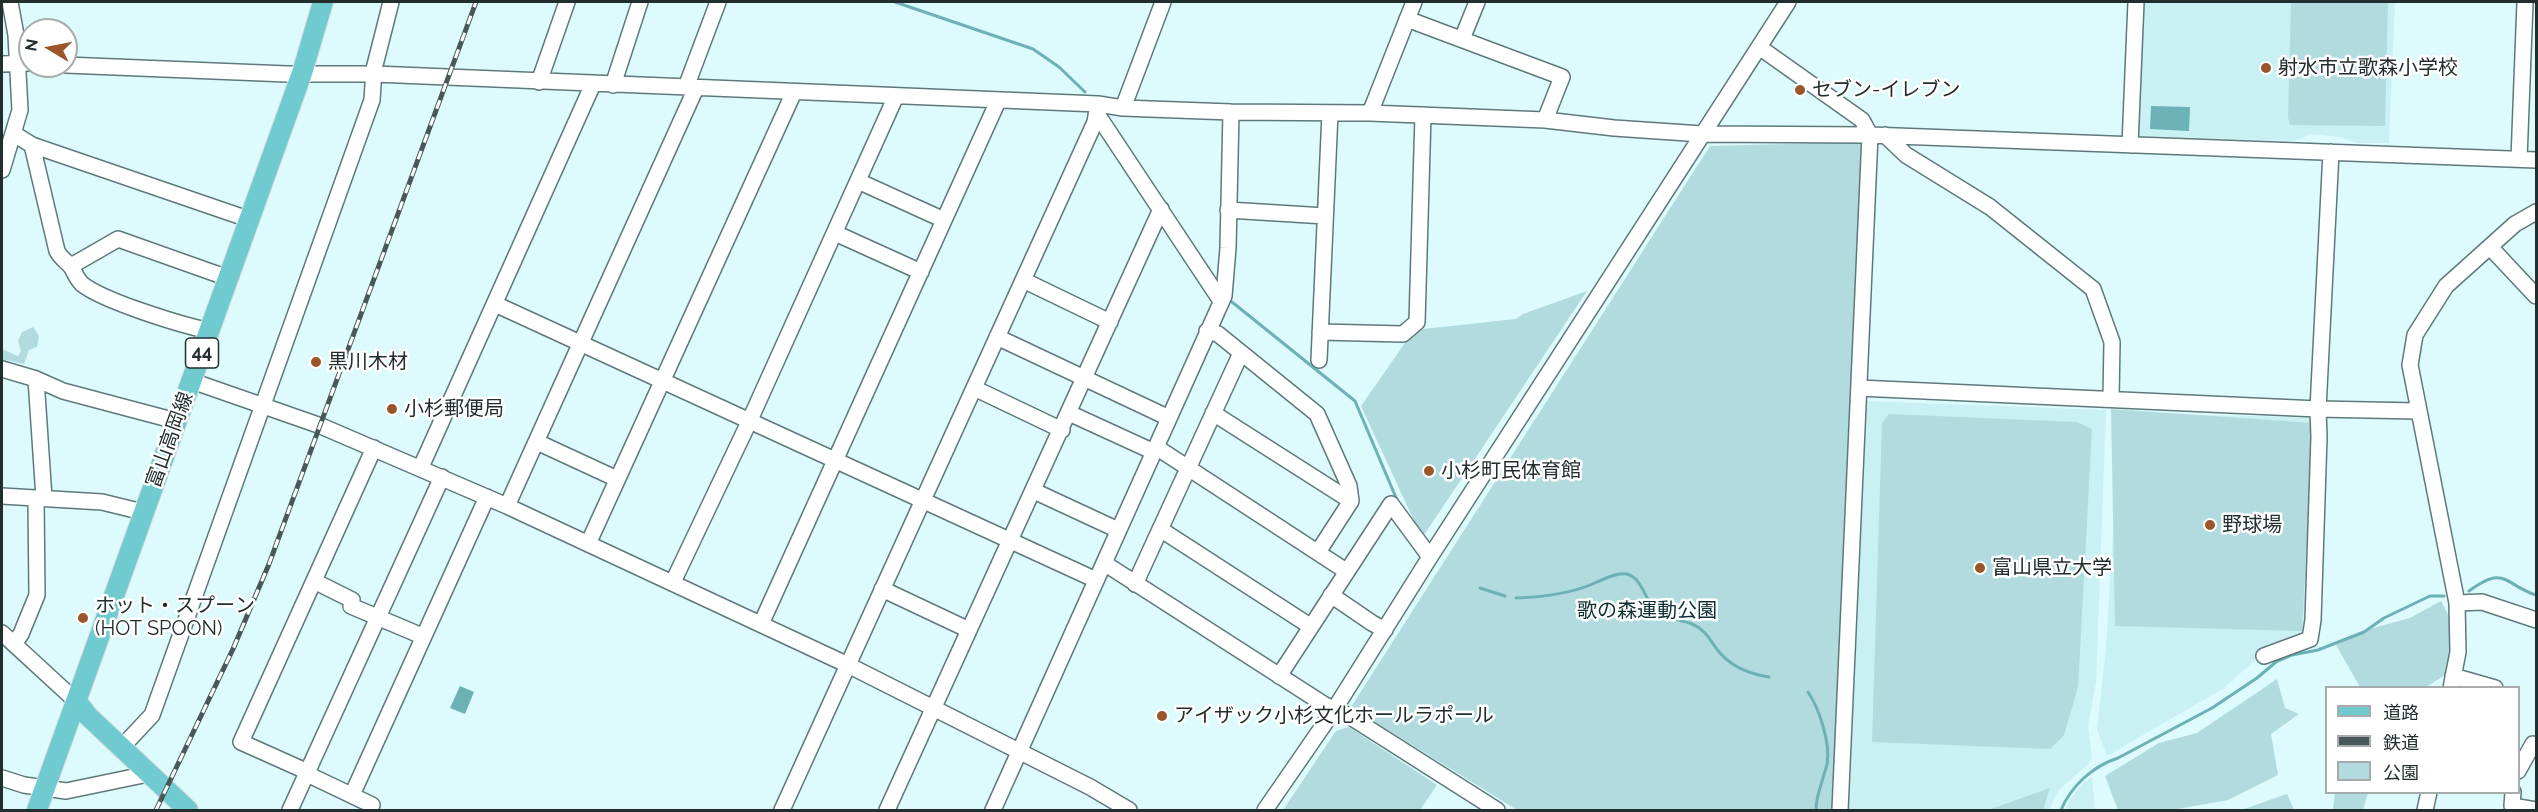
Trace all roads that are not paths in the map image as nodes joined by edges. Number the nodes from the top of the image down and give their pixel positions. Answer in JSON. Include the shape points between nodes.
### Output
{"nodes":[{"id":1,"x":11,"y":2,"type":"edge"},
{"id":2,"x":323,"y":2,"type":"edge"},
{"id":3,"x":391,"y":2,"type":"edge"},
{"id":4,"x":567,"y":2,"type":"edge"},
{"id":5,"x":640,"y":2,"type":"edge"},
{"id":6,"x":718,"y":2,"type":"edge"},
{"id":7,"x":1163,"y":2,"type":"edge"},
{"id":8,"x":1414,"y":2,"type":"edge"},
{"id":9,"x":1477,"y":2,"type":"edge"},
{"id":10,"x":1788,"y":2,"type":"edge"},
{"id":11,"x":2136,"y":2,"type":"edge"},
{"id":12,"x":2525,"y":2,"type":"edge"},
{"id":13,"x":1407,"y":19,"type":"junction"},
{"id":14,"x":18,"y":35,"type":"edge"},
{"id":15,"x":1462,"y":39,"type":"junction"},
{"id":16,"x":1759,"y":47,"type":"junction"},
{"id":17,"x":18,"y":63,"type":"edge"},
{"id":18,"x":2,"y":64,"type":"edge"},
{"id":19,"x":78,"y":65,"type":"edge"},
{"id":20,"x":302,"y":73,"type":"junction"},
{"id":21,"x":375,"y":74,"type":"junction"},
{"id":22,"x":23,"y":78,"type":"edge"},
{"id":23,"x":539,"y":82,"type":"junction"},
{"id":24,"x":593,"y":84,"type":"junction"},
{"id":25,"x":613,"y":85,"type":"junction"},
{"id":26,"x":691,"y":88,"type":"junction"},
{"id":27,"x":794,"y":92,"type":"junction"},
{"id":28,"x":897,"y":96,"type":"junction"},
{"id":29,"x":998,"y":101,"type":"junction"},
{"id":30,"x":1123,"y":108,"type":"junction"},
{"id":31,"x":1097,"y":109,"type":"junction"},
{"id":32,"x":1231,"y":112,"type":"junction"},
{"id":33,"x":1330,"y":113,"type":"junction"},
{"id":34,"x":1370,"y":113,"type":"junction"},
{"id":35,"x":1423,"y":115,"type":"junction"},
{"id":36,"x":1545,"y":120,"type":"junction"},
{"id":37,"x":14,"y":134,"type":"junction"},
{"id":38,"x":1702,"y":134,"type":"junction"},
{"id":39,"x":1877,"y":135,"type":"junction"},
{"id":40,"x":32,"y":145,"type":"junction"},
{"id":41,"x":2130,"y":145,"type":"junction"},
{"id":42,"x":2331,"y":152,"type":"junction"},
{"id":43,"x":2519,"y":159,"type":"junction"},
{"id":44,"x":2536,"y":160,"type":"edge"},
{"id":45,"x":2,"y":170,"type":"edge"},
{"id":46,"x":858,"y":181,"type":"junction"},
{"id":47,"x":1161,"y":209,"type":"junction"},
{"id":48,"x":1228,"y":210,"type":"junction"},
{"id":49,"x":2536,"y":212,"type":"edge"},
{"id":50,"x":1325,"y":216,"type":"junction"},
{"id":51,"x":248,"y":219,"type":"junction"},
{"id":52,"x":944,"y":220,"type":"junction"},
{"id":53,"x":835,"y":233,"type":"junction"},
{"id":54,"x":2490,"y":247,"type":"junction"},
{"id":55,"x":71,"y":266,"type":"junction"},
{"id":56,"x":921,"y":272,"type":"junction"},
{"id":57,"x":228,"y":278,"type":"junction"},
{"id":58,"x":1023,"y":280,"type":"junction"},
{"id":59,"x":2536,"y":296,"type":"edge"},
{"id":60,"x":1221,"y":301,"type":"junction"},
{"id":61,"x":495,"y":304,"type":"junction"},
{"id":62,"x":1110,"y":322,"type":"junction"},
{"id":63,"x":210,"y":331,"type":"junction"},
{"id":64,"x":1207,"y":331,"type":"junction"},
{"id":65,"x":1320,"y":332,"type":"junction"},
{"id":66,"x":997,"y":337,"type":"junction"},
{"id":67,"x":581,"y":344,"type":"junction"},
{"id":68,"x":1241,"y":353,"type":"junction"},
{"id":69,"x":1319,"y":360,"type":"dead end"},
{"id":70,"x":2,"y":369,"type":"edge"},
{"id":71,"x":36,"y":379,"type":"junction"},
{"id":72,"x":1084,"y":380,"type":"junction"},
{"id":73,"x":192,"y":381,"type":"junction"},
{"id":74,"x":662,"y":382,"type":"junction"},
{"id":75,"x":974,"y":388,"type":"junction"},
{"id":76,"x":1859,"y":388,"type":"junction"},
{"id":77,"x":2111,"y":398,"type":"junction"},
{"id":78,"x":261,"y":405,"type":"junction"},
{"id":79,"x":2318,"y":410,"type":"junction"},
{"id":80,"x":2418,"y":411,"type":"junction"},
{"id":81,"x":1069,"y":413,"type":"junction"},
{"id":82,"x":1213,"y":413,"type":"junction"},
{"id":83,"x":1169,"y":418,"type":"junction"},
{"id":84,"x":176,"y":421,"type":"junction"},
{"id":85,"x":749,"y":422,"type":"junction"},
{"id":86,"x":1062,"y":430,"type":"junction"},
{"id":87,"x":537,"y":442,"type":"junction"},
{"id":88,"x":374,"y":448,"type":"junction"},
{"id":89,"x":1155,"y":450,"type":"junction"},
{"id":90,"x":835,"y":462,"type":"junction"},
{"id":91,"x":421,"y":467,"type":"junction"},
{"id":92,"x":1190,"y":468,"type":"junction"},
{"id":93,"x":442,"y":477,"type":"junction"},
{"id":94,"x":617,"y":479,"type":"junction"},
{"id":95,"x":1034,"y":491,"type":"junction"},
{"id":96,"x":2,"y":496,"type":"edge"},
{"id":97,"x":487,"y":497,"type":"junction"},
{"id":98,"x":40,"y":498,"type":"junction"},
{"id":99,"x":923,"y":501,"type":"junction"},
{"id":100,"x":1351,"y":501,"type":"junction"},
{"id":101,"x":507,"y":506,"type":"junction"},
{"id":102,"x":143,"y":512,"type":"junction"},
{"id":103,"x":1160,"y":529,"type":"junction"},
{"id":104,"x":1118,"y":530,"type":"junction"},
{"id":105,"x":1010,"y":541,"type":"junction"},
{"id":106,"x":588,"y":544,"type":"junction"},
{"id":107,"x":1318,"y":552,"type":"junction"},
{"id":108,"x":1430,"y":557,"type":"junction"},
{"id":109,"x":1104,"y":563,"type":"junction"},
{"id":110,"x":1347,"y":571,"type":"junction"},
{"id":111,"x":314,"y":580,"type":"junction"},
{"id":112,"x":1096,"y":580,"type":"junction"},
{"id":113,"x":673,"y":582,"type":"junction"},
{"id":114,"x":1135,"y":584,"type":"junction"},
{"id":115,"x":882,"y":589,"type":"junction"},
{"id":116,"x":1331,"y":595,"type":"junction"},
{"id":117,"x":2457,"y":603,"type":"junction"},
{"id":118,"x":377,"y":618,"type":"junction"},
{"id":119,"x":2536,"y":620,"type":"edge"},
{"id":120,"x":761,"y":624,"type":"junction"},
{"id":121,"x":1311,"y":626,"type":"junction"},
{"id":122,"x":969,"y":630,"type":"junction"},
{"id":123,"x":1385,"y":630,"type":"junction"},
{"id":124,"x":2,"y":633,"type":"edge"},
{"id":125,"x":422,"y":636,"type":"junction"},
{"id":126,"x":14,"y":644,"type":"junction"},
{"id":127,"x":2264,"y":656,"type":"dead end"},
{"id":128,"x":848,"y":665,"type":"junction"},
{"id":129,"x":1279,"y":676,"type":"junction"},
{"id":130,"x":2452,"y":682,"type":"edge"},
{"id":131,"x":2486,"y":686,"type":"edge"},
{"id":132,"x":77,"y":702,"type":"junction"},
{"id":133,"x":934,"y":708,"type":"junction"},
{"id":134,"x":1334,"y":710,"type":"junction"},
{"id":135,"x":2536,"y":745,"type":"edge"},
{"id":136,"x":121,"y":748,"type":"junction"},
{"id":137,"x":1019,"y":750,"type":"junction"},
{"id":138,"x":2520,"y":767,"type":"edge"},
{"id":139,"x":307,"y":773,"type":"junction"},
{"id":140,"x":148,"y":774,"type":"junction"},
{"id":141,"x":2,"y":778,"type":"edge"},
{"id":142,"x":45,"y":788,"type":"junction"},
{"id":143,"x":2429,"y":794,"type":"edge"},
{"id":144,"x":2513,"y":794,"type":"edge"},
{"id":145,"x":352,"y":795,"type":"junction"},
{"id":146,"x":372,"y":805,"type":"dead end"},
{"id":147,"x":37,"y":810,"type":"edge"},
{"id":148,"x":188,"y":810,"type":"edge"},
{"id":149,"x":290,"y":810,"type":"edge"},
{"id":150,"x":782,"y":810,"type":"edge"},
{"id":151,"x":887,"y":810,"type":"edge"},
{"id":152,"x":993,"y":810,"type":"edge"},
{"id":153,"x":1129,"y":810,"type":"edge"},
{"id":154,"x":1265,"y":810,"type":"edge"},
{"id":155,"x":1497,"y":810,"type":"edge"},
{"id":156,"x":1840,"y":810,"type":"edge"},
{"id":157,"x":2425,"y":810,"type":"edge"},
{"id":158,"x":2536,"y":810,"type":"edge"}],
"edges":[{"from":1,"to":14,"type":"street"},
{"from":2,"to":20,"type":"main road","name":"富山高岡線","number":"44"},
{"from":3,"to":21,"type":"street"},
{"from":4,"to":23,"type":"street"},
{"from":5,"to":25,"type":"street"},
{"from":6,"to":26,"type":"street"},
{"from":7,"to":30,"type":"street"},
{"from":8,"to":13,"type":"street"},
{"from":9,"to":15,"type":"street"},
{"from":10,"to":16,"type":"street"},
{"from":11,"to":41,"type":"street"},
{"from":12,"to":43,"type":"street"},
{"from":13,"to":15,"type":"street"},
{"from":13,"to":34,"type":"street"},
{"from":15,"to":36,"type":"street","via":[[1562,77]]},
{"from":16,"to":38,"type":"street"},
{"from":16,"to":39,"type":"street","via":[[1862,120]]},
{"from":17,"to":18,"type":"street"},
{"from":19,"to":20,"type":"street"},
{"from":20,"to":21,"type":"street"},
{"from":20,"to":51,"type":"main road","name":"富山高岡線","number":"44"},
{"from":21,"to":23,"type":"street"},
{"from":21,"to":78,"type":"street","via":[[372,100]]},
{"from":22,"to":37,"type":"street"},
{"from":23,"to":24,"type":"street"},
{"from":24,"to":25,"type":"street"},
{"from":24,"to":61,"type":"street"},
{"from":25,"to":26,"type":"street"},
{"from":26,"to":27,"type":"street"},
{"from":26,"to":67,"type":"street"},
{"from":27,"to":28,"type":"street"},
{"from":27,"to":74,"type":"street"},
{"from":28,"to":29,"type":"street"},
{"from":28,"to":46,"type":"street"},
{"from":29,"to":31,"type":"street"},
{"from":29,"to":52,"type":"street"},
{"from":30,"to":31,"type":"street"},
{"from":30,"to":32,"type":"street"},
{"from":31,"to":47,"type":"street"},
{"from":31,"to":58,"type":"street"},
{"from":32,"to":33,"type":"street"},
{"from":32,"to":48,"type":"street"},
{"from":33,"to":34,"type":"street"},
{"from":33,"to":50,"type":"street"},
{"from":34,"to":35,"type":"street"},
{"from":35,"to":36,"type":"street"},
{"from":35,"to":65,"type":"street","via":[[1417,322],[1403,334]]},
{"from":36,"to":38,"type":"street"},
{"from":37,"to":40,"type":"street"},
{"from":37,"to":45,"type":"street"},
{"from":38,"to":39,"type":"street"},
{"from":38,"to":108,"type":"street"},
{"from":39,"to":41,"type":"street"},
{"from":39,"to":76,"type":"street"},
{"from":39,"to":77,"type":"street","via":[[1990,207],[2093,289],[2112,342]]},
{"from":40,"to":51,"type":"street"},
{"from":40,"to":55,"type":"street","via":[[57,251]]},
{"from":41,"to":42,"type":"street"},
{"from":42,"to":43,"type":"street"},
{"from":42,"to":79,"type":"street"},
{"from":43,"to":44,"type":"street"},
{"from":46,"to":52,"type":"street"},
{"from":46,"to":53,"type":"street"},
{"from":47,"to":60,"type":"street"},
{"from":47,"to":62,"type":"street"},
{"from":48,"to":50,"type":"street"},
{"from":48,"to":60,"type":"street"},
{"from":49,"to":54,"type":"street","via":[[2515,224]]},
{"from":50,"to":65,"type":"street"},
{"from":51,"to":57,"type":"main road","name":"富山高岡線","number":"44"},
{"from":52,"to":56,"type":"street"},
{"from":53,"to":56,"type":"street"},
{"from":53,"to":85,"type":"street"},
{"from":54,"to":59,"type":"street"},
{"from":54,"to":80,"type":"street","via":[[2446,286],[2415,335],[2410,365]]},
{"from":55,"to":57,"type":"street","via":[[118,239]]},
{"from":55,"to":63,"type":"street","via":[[82,284],[107,298]]},
{"from":56,"to":90,"type":"street"},
{"from":57,"to":63,"type":"main road","name":"富山高岡線","number":"44"},
{"from":58,"to":62,"type":"street"},
{"from":58,"to":66,"type":"street"},
{"from":60,"to":64,"type":"street"},
{"from":61,"to":67,"type":"street"},
{"from":61,"to":91,"type":"street"},
{"from":62,"to":72,"type":"street"},
{"from":63,"to":73,"type":"main road","name":"富山高岡線","number":"44"},
{"from":64,"to":68,"type":"street","via":[[1218,334]]},
{"from":64,"to":83,"type":"street"},
{"from":65,"to":69,"type":"street"},
{"from":66,"to":72,"type":"street"},
{"from":66,"to":75,"type":"street"},
{"from":67,"to":74,"type":"street"},
{"from":67,"to":87,"type":"street"},
{"from":68,"to":82,"type":"street"},
{"from":68,"to":100,"type":"street","via":[[1317,414],[1349,486]]},
{"from":70,"to":71,"type":"street"},
{"from":71,"to":84,"type":"street","via":[[63,391]]},
{"from":71,"to":98,"type":"street"},
{"from":72,"to":81,"type":"street"},
{"from":72,"to":83,"type":"street"},
{"from":73,"to":78,"type":"street"},
{"from":73,"to":84,"type":"main road","name":"富山高岡線","number":"44"},
{"from":74,"to":85,"type":"street"},
{"from":74,"to":94,"type":"street"},
{"from":75,"to":86,"type":"street"},
{"from":75,"to":99,"type":"street"},
{"from":76,"to":77,"type":"street"},
{"from":76,"to":156,"type":"street"},
{"from":77,"to":79,"type":"street"},
{"from":78,"to":88,"type":"street"},
{"from":78,"to":136,"type":"street","via":[[152,715]]},
{"from":79,"to":80,"type":"street"},
{"from":79,"to":127,"type":"street","via":[[2310,639]]},
{"from":80,"to":117,"type":"street"},
{"from":81,"to":86,"type":"street"},
{"from":81,"to":89,"type":"street"},
{"from":82,"to":92,"type":"street"},
{"from":82,"to":100,"type":"street"},
{"from":83,"to":89,"type":"street"},
{"from":84,"to":102,"type":"main road","name":"富山高岡線","number":"44"},
{"from":85,"to":90,"type":"street"},
{"from":85,"to":113,"type":"street"},
{"from":86,"to":95,"type":"street"},
{"from":87,"to":94,"type":"street"},
{"from":87,"to":101,"type":"street"},
{"from":88,"to":91,"type":"street"},
{"from":88,"to":111,"type":"street"},
{"from":89,"to":92,"type":"street"},
{"from":89,"to":104,"type":"street"},
{"from":90,"to":99,"type":"street"},
{"from":90,"to":120,"type":"street"},
{"from":91,"to":93,"type":"street"},
{"from":92,"to":103,"type":"street"},
{"from":92,"to":107,"type":"street"},
{"from":93,"to":97,"type":"street"},
{"from":93,"to":118,"type":"street"},
{"from":94,"to":106,"type":"street"},
{"from":95,"to":104,"type":"street"},
{"from":95,"to":105,"type":"street"},
{"from":96,"to":98,"type":"street"},
{"from":97,"to":101,"type":"street"},
{"from":97,"to":125,"type":"street"},
{"from":98,"to":102,"type":"street","via":[[102,502]]},
{"from":98,"to":126,"type":"street","via":[[37,595]]},
{"from":99,"to":105,"type":"street"},
{"from":99,"to":115,"type":"street"},
{"from":100,"to":107,"type":"street"},
{"from":101,"to":106,"type":"street"},
{"from":102,"to":132,"type":"main road","name":"富山高岡線","number":"44"},
{"from":103,"to":114,"type":"street"},
{"from":103,"to":121,"type":"street"},
{"from":104,"to":109,"type":"street"},
{"from":105,"to":112,"type":"street"},
{"from":105,"to":122,"type":"street"},
{"from":106,"to":113,"type":"street"},
{"from":107,"to":110,"type":"street"},
{"from":108,"to":110,"type":"street","via":[[1391,504]]},
{"from":108,"to":123,"type":"street"},
{"from":109,"to":112,"type":"street"},
{"from":109,"to":114,"type":"street"},
{"from":110,"to":116,"type":"street"},
{"from":111,"to":118,"type":"street","via":[[352,600],[351,606]]},
{"from":111,"to":139,"type":"street","via":[[241,742]]},
{"from":112,"to":137,"type":"street"},
{"from":113,"to":120,"type":"street"},
{"from":114,"to":129,"type":"street"},
{"from":115,"to":122,"type":"street"},
{"from":115,"to":128,"type":"street"},
{"from":116,"to":121,"type":"street"},
{"from":116,"to":123,"type":"street"},
{"from":117,"to":119,"type":"street","via":[[2482,602]]},
{"from":117,"to":130,"type":"street","via":[[2458,652]]},
{"from":118,"to":125,"type":"street"},
{"from":118,"to":139,"type":"street"},
{"from":120,"to":128,"type":"street"},
{"from":121,"to":129,"type":"street"},
{"from":122,"to":133,"type":"street"},
{"from":123,"to":134,"type":"street"},
{"from":124,"to":126,"type":"street"},
{"from":125,"to":145,"type":"street"},
{"from":126,"to":132,"type":"street"},
{"from":128,"to":133,"type":"street"},
{"from":128,"to":150,"type":"street"},
{"from":129,"to":134,"type":"street"},
{"from":130,"to":131,"type":"street"},
{"from":132,"to":136,"type":"main road"},
{"from":132,"to":142,"type":"main road","name":"富山高岡線","number":"44"},
{"from":133,"to":137,"type":"street"},
{"from":133,"to":151,"type":"street"},
{"from":134,"to":154,"type":"street"},
{"from":134,"to":155,"type":"street"},
{"from":135,"to":138,"type":"street","via":[[2533,744]]},
{"from":136,"to":140,"type":"main road"},
{"from":137,"to":152,"type":"street"},
{"from":137,"to":153,"type":"street"},
{"from":139,"to":145,"type":"street"},
{"from":139,"to":149,"type":"street"},
{"from":140,"to":142,"type":"street","via":[[66,791]]},
{"from":140,"to":148,"type":"main road"},
{"from":141,"to":142,"type":"street"},
{"from":142,"to":147,"type":"main road","name":"富山高岡線","number":"44"},
{"from":143,"to":157,"type":"street"},
{"from":144,"to":158,"type":"street","via":[[2512,806]]},
{"from":145,"to":146,"type":"street"}]}
